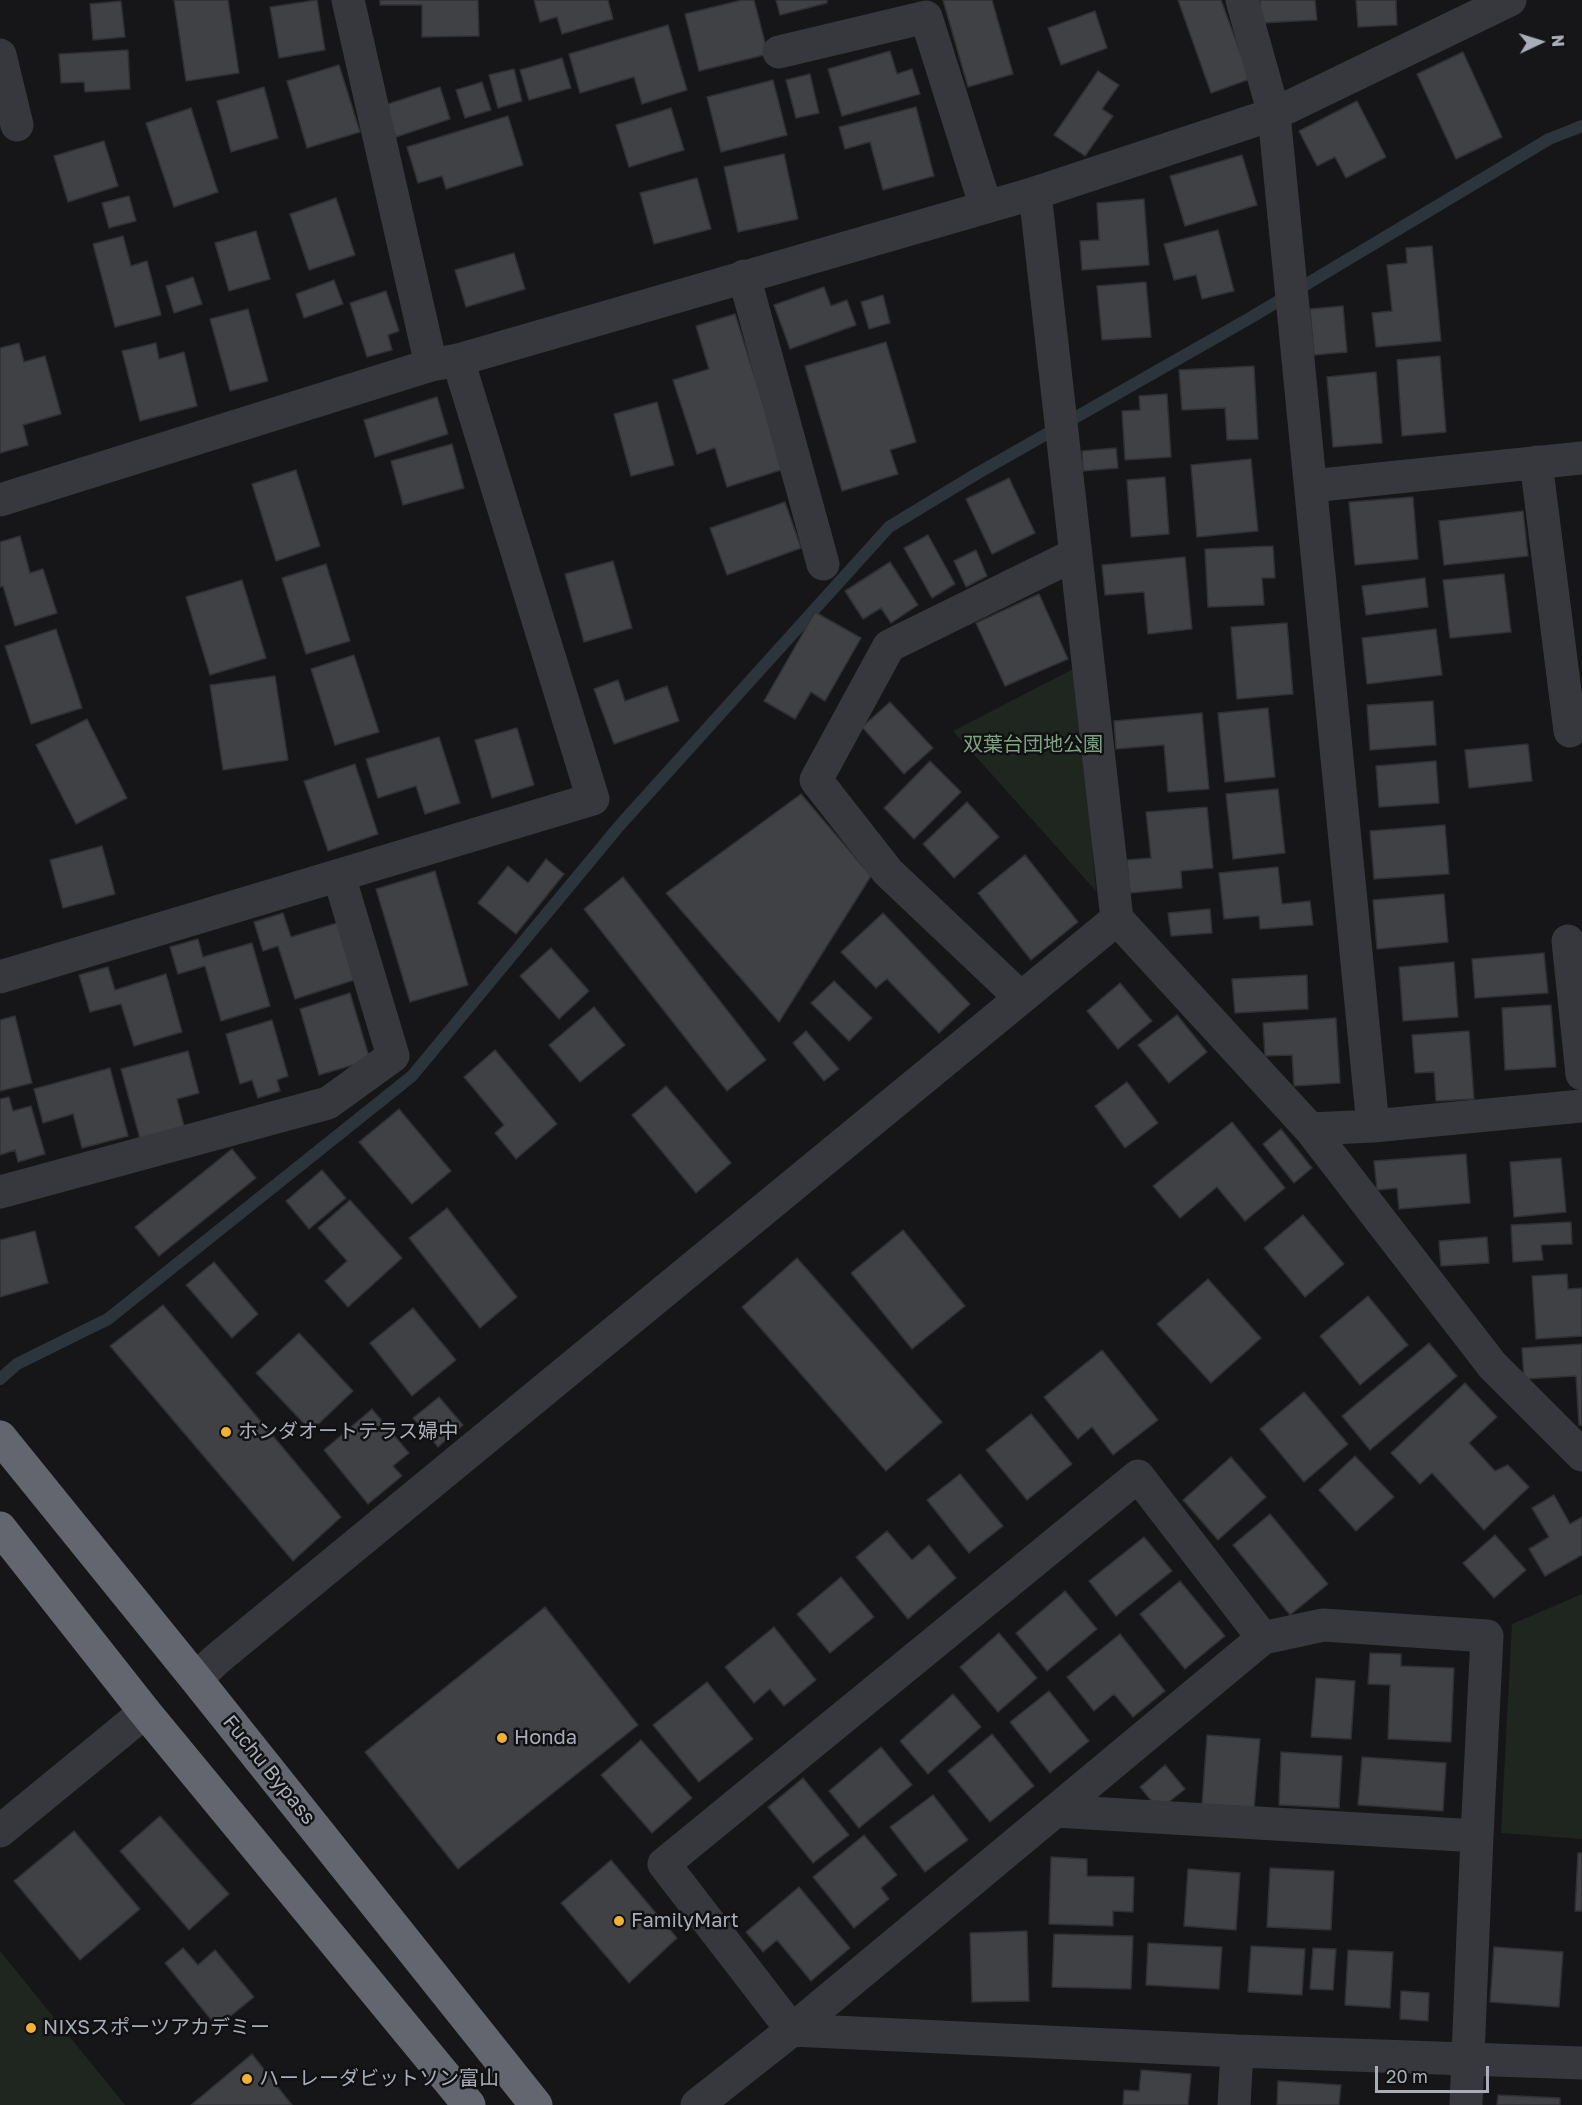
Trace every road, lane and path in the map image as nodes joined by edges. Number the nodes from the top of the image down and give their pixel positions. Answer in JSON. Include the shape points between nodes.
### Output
{"nodes":[{"id":1,"x":348,"y":0,"type":"edge"},
{"id":2,"x":1242,"y":0,"type":"edge"},
{"id":3,"x":1510,"y":0,"type":"edge"},
{"id":4,"x":779,"y":52,"type":"dead end"},
{"id":5,"x":0,"y":56,"type":"edge"},
{"id":6,"x":1274,"y":114,"type":"junction"},
{"id":7,"x":17,"y":125,"type":"dead end"},
{"id":8,"x":1035,"y":193,"type":"junction"},
{"id":9,"x":986,"y":207,"type":"junction"},
{"id":10,"x":744,"y":276,"type":"junction"},
{"id":11,"x":445,"y":362,"type":"junction"},
{"id":12,"x":1582,"y":458,"type":"edge"},
{"id":13,"x":1536,"y":462,"type":"junction"},
{"id":14,"x":1311,"y":486,"type":"junction"},
{"id":15,"x":0,"y":500,"type":"edge"},
{"id":16,"x":1076,"y":554,"type":"junction"},
{"id":17,"x":823,"y":564,"type":"dead end"},
{"id":18,"x":1573,"y":686,"type":"edge"},
{"id":19,"x":1570,"y":731,"type":"dead end"},
{"id":20,"x":339,"y":876,"type":"junction"},
{"id":21,"x":1117,"y":919,"type":"junction"},
{"id":22,"x":1568,"y":941,"type":"dead end"},
{"id":23,"x":0,"y":977,"type":"edge"},
{"id":24,"x":1021,"y":998,"type":"junction"},
{"id":25,"x":1582,"y":1074,"type":"edge"},
{"id":26,"x":1582,"y":1106,"type":"edge"},
{"id":27,"x":1373,"y":1126,"type":"junction"},
{"id":28,"x":1310,"y":1128,"type":"junction"},
{"id":29,"x":0,"y":1192,"type":"edge"},
{"id":30,"x":0,"y":1437,"type":"edge"},
{"id":31,"x":1582,"y":1455,"type":"edge"},
{"id":32,"x":0,"y":1528,"type":"edge"},
{"id":33,"x":1263,"y":1638,"type":"junction"},
{"id":34,"x":196,"y":1679,"type":"junction"},
{"id":35,"x":145,"y":1712,"type":"junction"},
{"id":36,"x":1055,"y":1811,"type":"junction"},
{"id":37,"x":0,"y":1831,"type":"edge"},
{"id":38,"x":1477,"y":1836,"type":"junction"},
{"id":39,"x":792,"y":2030,"type":"junction"},
{"id":40,"x":1236,"y":2051,"type":"junction"},
{"id":41,"x":1469,"y":2059,"type":"junction"},
{"id":42,"x":1582,"y":2063,"type":"edge"},
{"id":43,"x":469,"y":2105,"type":"edge"},
{"id":44,"x":536,"y":2105,"type":"edge"},
{"id":45,"x":698,"y":2105,"type":"edge"},
{"id":46,"x":1234,"y":2105,"type":"edge"},
{"id":47,"x":1466,"y":2105,"type":"edge"}],
"edges":[{"from":1,"to":11,"type":"street"},
{"from":2,"to":6,"type":"street"},
{"from":3,"to":6,"type":"street"},
{"from":4,"to":9,"type":"street","via":[[926,17]]},
{"from":5,"to":7,"type":"street"},
{"from":6,"to":8,"type":"street"},
{"from":6,"to":14,"type":"street"},
{"from":8,"to":9,"type":"street"},
{"from":8,"to":16,"type":"street"},
{"from":9,"to":10,"type":"street"},
{"from":10,"to":11,"type":"street"},
{"from":10,"to":17,"type":"street"},
{"from":11,"to":15,"type":"street"},
{"from":11,"to":20,"type":"street","via":[[593,799]]},
{"from":12,"to":13,"type":"street"},
{"from":13,"to":14,"type":"street"},
{"from":13,"to":18,"type":"street"},
{"from":14,"to":27,"type":"street"},
{"from":16,"to":21,"type":"street"},
{"from":16,"to":24,"type":"street","via":[[889,646],[816,780],[888,872]]},
{"from":18,"to":19,"type":"street"},
{"from":20,"to":23,"type":"street"},
{"from":20,"to":29,"type":"street","via":[[393,1056],[328,1103]]},
{"from":21,"to":24,"type":"street"},
{"from":21,"to":28,"type":"street"},
{"from":22,"to":25,"type":"street"},
{"from":24,"to":34,"type":"street"},
{"from":26,"to":27,"type":"street"},
{"from":27,"to":28,"type":"street"},
{"from":28,"to":31,"type":"street","via":[[1492,1365]]},
{"from":30,"to":34,"type":"highway","name":"Fuchu Bypass"},
{"from":32,"to":35,"type":"highway"},
{"from":33,"to":36,"type":"street"},
{"from":33,"to":38,"type":"street","via":[[1323,1625],[1487,1636]]},
{"from":33,"to":39,"type":"street","via":[[1138,1476],[664,1864]]},
{"from":34,"to":44,"type":"highway","name":"Fuchu Bypass"},
{"from":35,"to":37,"type":"street"},
{"from":35,"to":43,"type":"highway"},
{"from":36,"to":38,"type":"street"},
{"from":36,"to":39,"type":"street"},
{"from":38,"to":41,"type":"street"},
{"from":39,"to":40,"type":"street"},
{"from":39,"to":45,"type":"street"},
{"from":40,"to":41,"type":"street"},
{"from":40,"to":46,"type":"street"},
{"from":41,"to":42,"type":"street"},
{"from":41,"to":47,"type":"street"}]}
